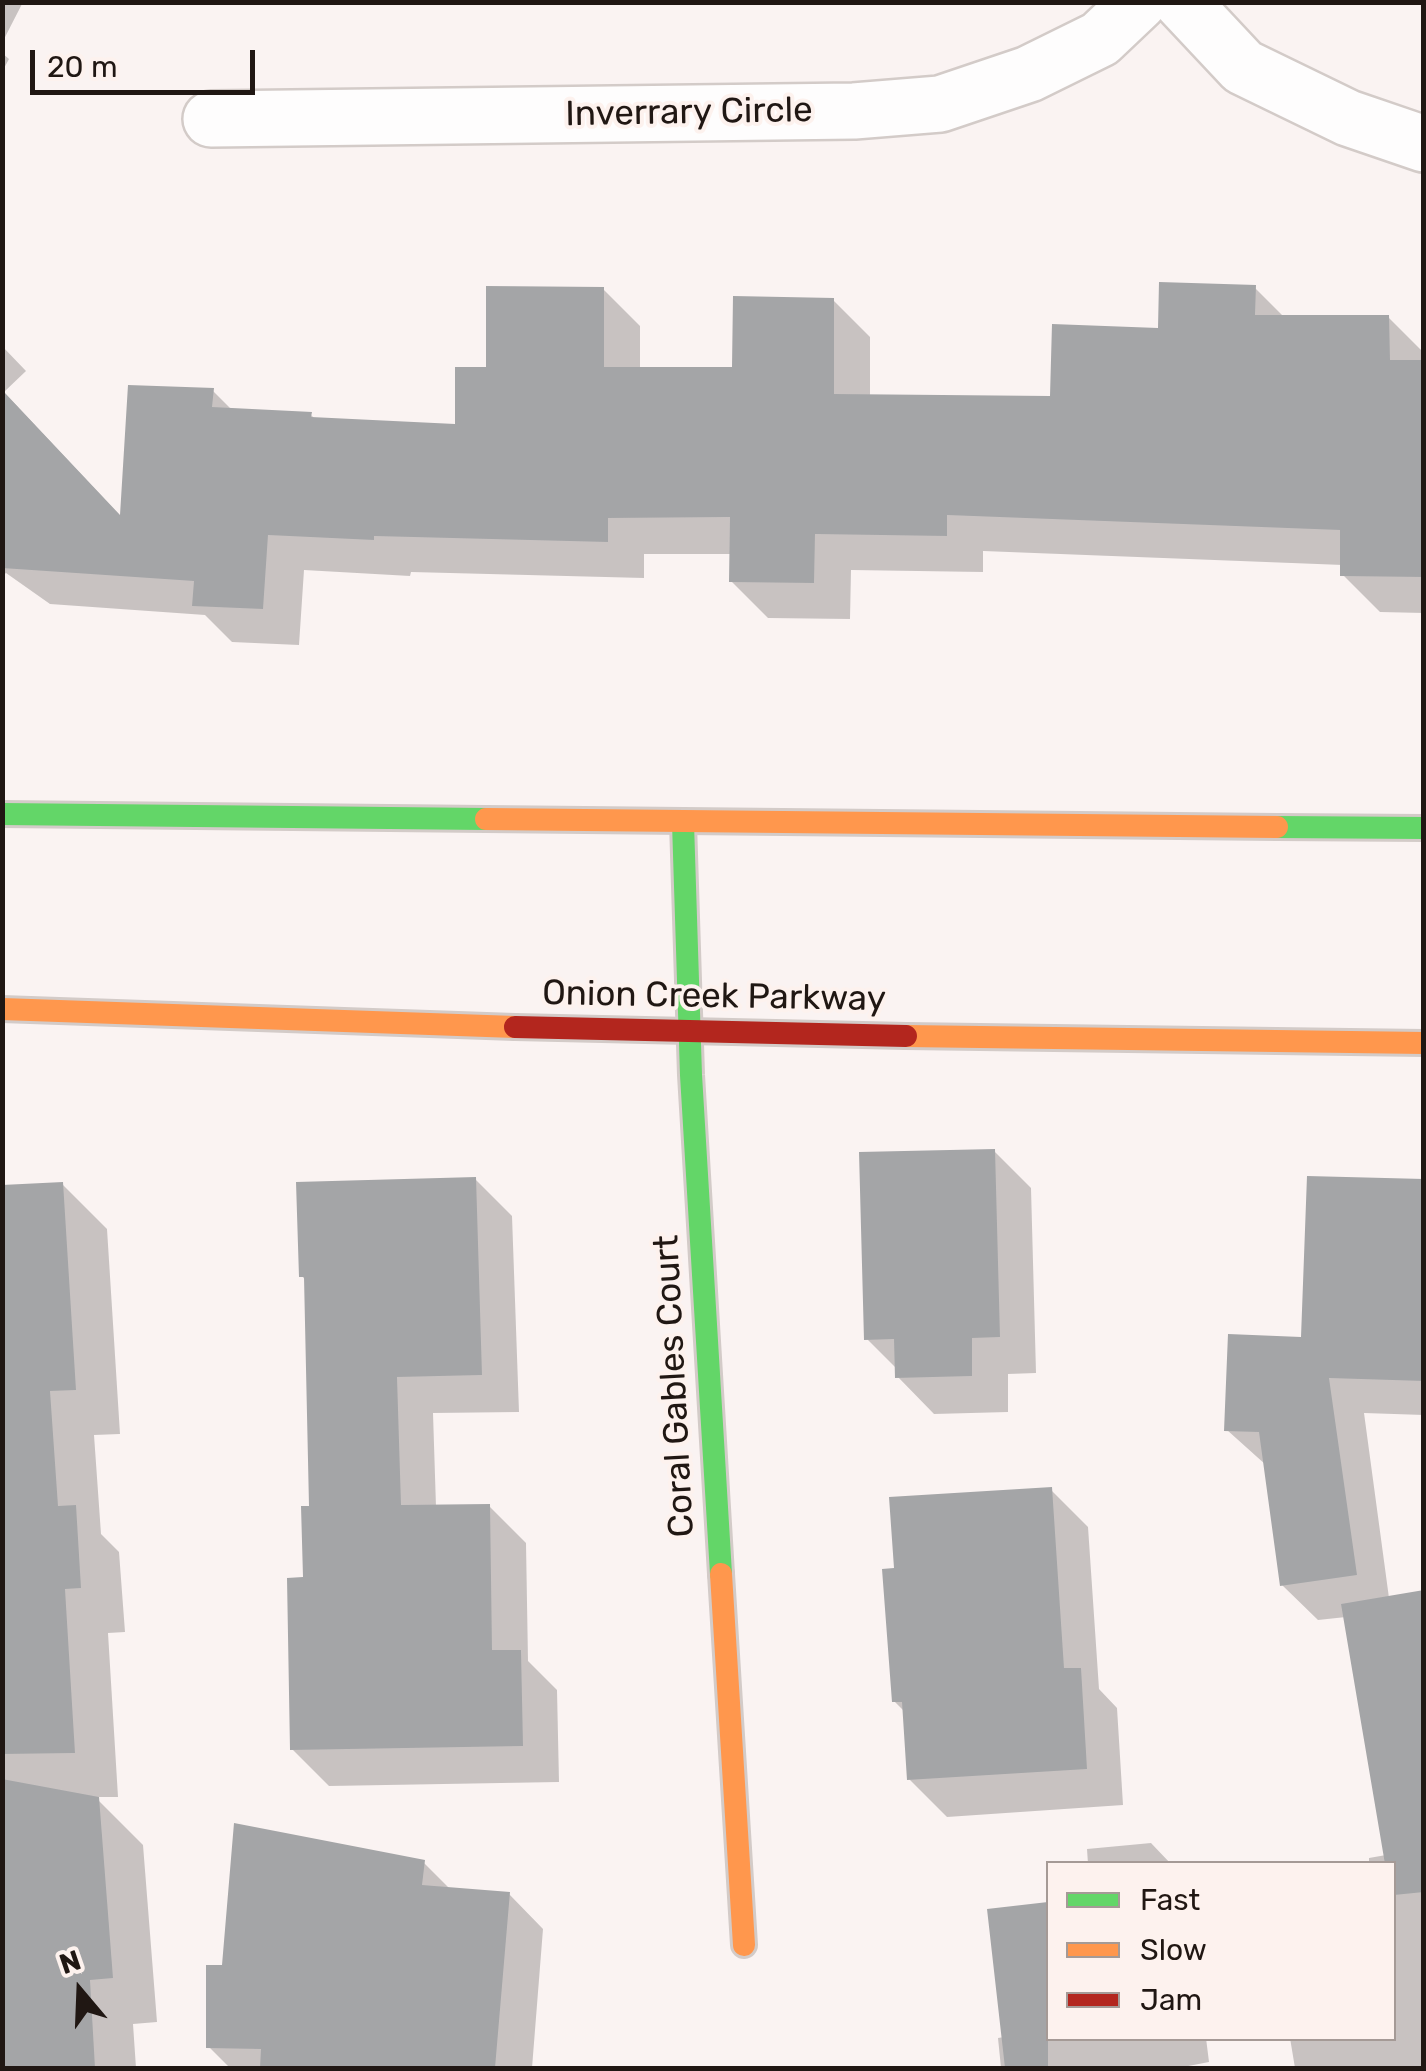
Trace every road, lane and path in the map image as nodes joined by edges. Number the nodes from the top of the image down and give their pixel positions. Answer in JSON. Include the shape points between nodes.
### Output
{"nodes":[{"id":1,"x":1139,"y":2,"type":"edge"},
{"id":2,"x":1182,"y":2,"type":"edge"},
{"id":3,"x":211,"y":119,"type":"dead end"},
{"id":4,"x":1424,"y":144,"type":"edge"},
{"id":5,"x":2,"y":814,"type":"edge"},
{"id":6,"x":683,"y":822,"type":"junction"},
{"id":7,"x":1424,"y":828,"type":"edge"},
{"id":8,"x":2,"y":1009,"type":"edge"},
{"id":9,"x":690,"y":1033,"type":"junction"},
{"id":10,"x":1424,"y":1043,"type":"edge"},
{"id":11,"x":744,"y":1945,"type":"dead end"}],
"edges":[{"from":1,"to":3,"type":"street","name":"Inverrary Circle","via":[[1100,39],[1029,74],[940,104],[854,111]]},
{"from":2,"to":4,"type":"street","via":[[1243,66],[1348,118]]},
{"from":5,"to":6,"type":"street"},
{"from":6,"to":7,"type":"street"},
{"from":6,"to":9,"type":"street","name":"Coral Gables Court"},
{"from":8,"to":9,"type":"street","name":"Onion Creek Parkway"},
{"from":9,"to":10,"type":"street","name":"Onion Creek Parkway"},
{"from":9,"to":11,"type":"street","name":"Coral Gables Court"}]}
